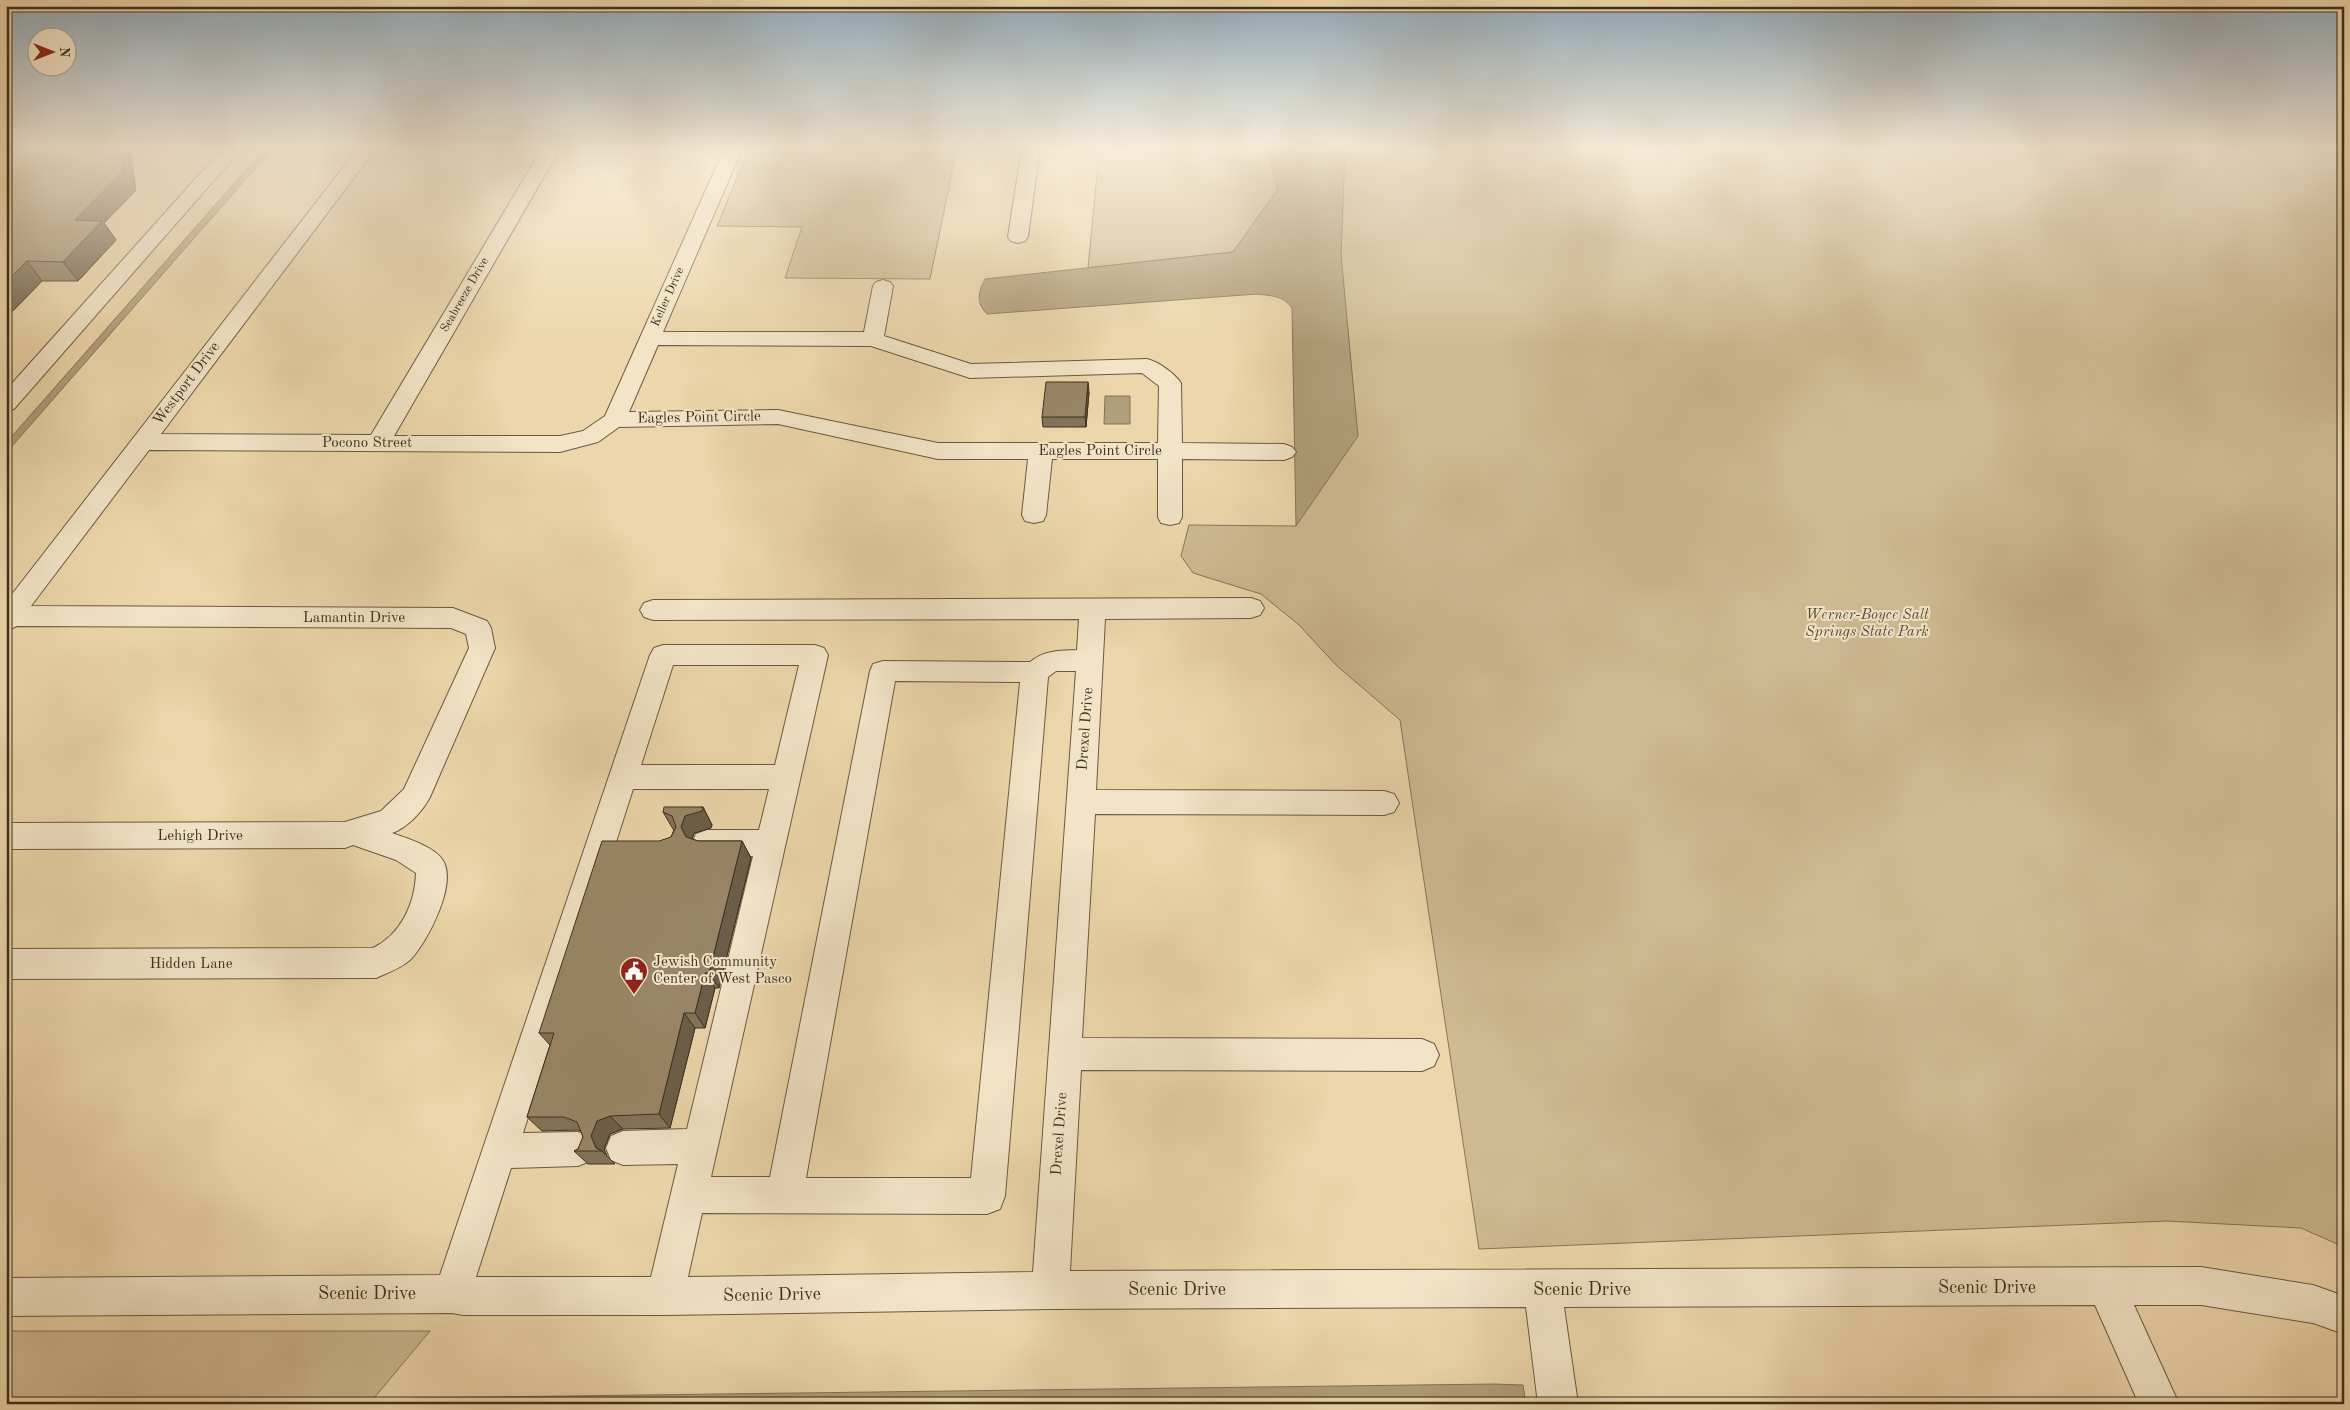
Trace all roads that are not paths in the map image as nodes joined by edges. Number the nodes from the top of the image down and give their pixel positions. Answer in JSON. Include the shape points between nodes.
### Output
{"nodes":[{"id":1,"x":176,"y":213,"type":"edge"},
{"id":2,"x":318,"y":213,"type":"edge"},
{"id":3,"x":513,"y":213,"type":"edge"},
{"id":4,"x":705,"y":213,"type":"edge"},
{"id":5,"x":1021,"y":213,"type":"edge"},
{"id":6,"x":1018,"y":237,"type":"dead end"},
{"id":7,"x":883,"y":286,"type":"dead end"},
{"id":8,"x":650,"y":338,"type":"junction"},
{"id":9,"x":873,"y":339,"type":"junction"},
{"id":10,"x":6,"y":404,"type":"edge"},
{"id":11,"x":614,"y":420,"type":"junction"},
{"id":12,"x":143,"y":442,"type":"junction"},
{"id":13,"x":378,"y":443,"type":"junction"},
{"id":14,"x":1041,"y":451,"type":"junction"},
{"id":15,"x":1170,"y":451,"type":"junction"},
{"id":16,"x":1284,"y":452,"type":"dead end"},
{"id":17,"x":1034,"y":515,"type":"dead end"},
{"id":18,"x":1170,"y":518,"type":"dead end"},
{"id":19,"x":1251,"y":608,"type":"dead end"},
{"id":20,"x":1093,"y":609,"type":"junction"},
{"id":21,"x":8,"y":619,"type":"edge"},
{"id":22,"x":663,"y":655,"type":"junction"},
{"id":23,"x":1090,"y":660,"type":"junction"},
{"id":24,"x":1035,"y":672,"type":"junction"},
{"id":25,"x":622,"y":778,"type":"junction"},
{"id":26,"x":786,"y":778,"type":"junction"},
{"id":27,"x":1081,"y":802,"type":"junction"},
{"id":28,"x":1384,"y":803,"type":"dead end"},
{"id":29,"x":391,"y":821,"type":"joint"},
{"id":30,"x":355,"y":832,"type":"junction"},
{"id":31,"x":6,"y":836,"type":"edge"},
{"id":32,"x":707,"y":843,"type":"edge"},
{"id":33,"x":771,"y":843,"type":"junction"},
{"id":34,"x":6,"y":964,"type":"edge"},
{"id":35,"x":1065,"y":1054,"type":"junction"},
{"id":36,"x":1422,"y":1055,"type":"dead end"},
{"id":37,"x":700,"y":1146,"type":"junction"},
{"id":38,"x":623,"y":1148,"type":"dead end"},
{"id":39,"x":578,"y":1149,"type":"edge"},
{"id":40,"x":499,"y":1151,"type":"junction"},
{"id":41,"x":785,"y":1194,"type":"junction"},
{"id":42,"x":689,"y":1195,"type":"junction"},
{"id":43,"x":2106,"y":1287,"type":"junction"},
{"id":44,"x":1050,"y":1290,"type":"junction"},
{"id":45,"x":1543,"y":1290,"type":"junction"},
{"id":46,"x":452,"y":1294,"type":"junction"},
{"id":47,"x":6,"y":1296,"type":"edge"},
{"id":48,"x":666,"y":1296,"type":"junction"},
{"id":49,"x":2344,"y":1315,"type":"edge"},
{"id":50,"x":1558,"y":1404,"type":"edge"},
{"id":51,"x":2159,"y":1404,"type":"edge"}],
"edges":[{"from":1,"to":10,"type":"street"},
{"from":2,"to":12,"type":"street","name":"Westport Drive"},
{"from":3,"to":13,"type":"street","name":"Seabreeze Drive"},
{"from":4,"to":8,"type":"street","name":"Keller Drive"},
{"from":5,"to":6,"type":"street"},
{"from":7,"to":9,"type":"street"},
{"from":8,"to":9,"type":"street","name":"Eagles Point Circle"},
{"from":8,"to":11,"type":"street","name":"Keller Drive"},
{"from":9,"to":15,"type":"street","name":"Eagles Point Circle","via":[[970,371],[1146,366],[1170,383]]},
{"from":11,"to":13,"type":"street","name":"Pocono Street","via":[[590,437],[560,444]]},
{"from":11,"to":14,"type":"street","name":"Eagles Point Circle","via":[[778,417],[938,451]]},
{"from":12,"to":13,"type":"street","name":"Pocono Street"},
{"from":12,"to":21,"type":"street","name":"Westport Drive"},
{"from":14,"to":15,"type":"street","name":"Eagles Point Circle"},
{"from":14,"to":17,"type":"street"},
{"from":15,"to":16,"type":"street"},
{"from":15,"to":18,"type":"street"},
{"from":19,"to":20,"type":"street"},
{"from":20,"to":22,"type":"street","via":[[664,610]]},
{"from":20,"to":23,"type":"street","name":"Drexel Drive"},
{"from":21,"to":29,"type":"street","name":"Lamantin Drive","via":[[453,618],[478,628],[482,648],[419,789]]},
{"from":22,"to":25,"type":"street"},
{"from":22,"to":26,"type":"street","via":[[815,655]]},
{"from":23,"to":24,"type":"street","via":[[1050,661]]},
{"from":23,"to":27,"type":"street","name":"Drexel Drive"},
{"from":24,"to":41,"type":"street","via":[[883,671]]},
{"from":24,"to":41,"type":"street","via":[[987,1196]]},
{"from":25,"to":26,"type":"street"},
{"from":25,"to":40,"type":"street","via":[[615,843]]},
{"from":26,"to":33,"type":"street"},
{"from":27,"to":28,"type":"street"},
{"from":27,"to":35,"type":"street","name":"Drexel Drive"},
{"from":29,"to":30,"type":"street","name":"Lehigh Drive"},
{"from":30,"to":31,"type":"street","name":"Lehigh Drive","via":[[344,835]]},
{"from":30,"to":34,"type":"street","name":"Hidden Lane","via":[[405,850],[431,867],[432,888],[425,913],[399,950],[376,963]]},
{"from":32,"to":33,"type":"street"},
{"from":33,"to":37,"type":"street"},
{"from":35,"to":36,"type":"street"},
{"from":35,"to":44,"type":"street","name":"Drexel Drive"},
{"from":37,"to":38,"type":"street"},
{"from":37,"to":42,"type":"street"},
{"from":39,"to":40,"type":"street"},
{"from":40,"to":46,"type":"street"},
{"from":41,"to":42,"type":"street"},
{"from":42,"to":48,"type":"street"},
{"from":43,"to":45,"type":"street","name":"Scenic Drive"},
{"from":43,"to":49,"type":"street","name":"Scenic Drive","via":[[2201,1286],[2313,1304]]},
{"from":43,"to":51,"type":"street"},
{"from":44,"to":45,"type":"street","name":"Scenic Drive"},
{"from":44,"to":48,"type":"street","name":"Scenic Drive"},
{"from":45,"to":50,"type":"street"},
{"from":46,"to":47,"type":"street","name":"Scenic Drive"},
{"from":46,"to":48,"type":"street","name":"Scenic Drive"}]}
